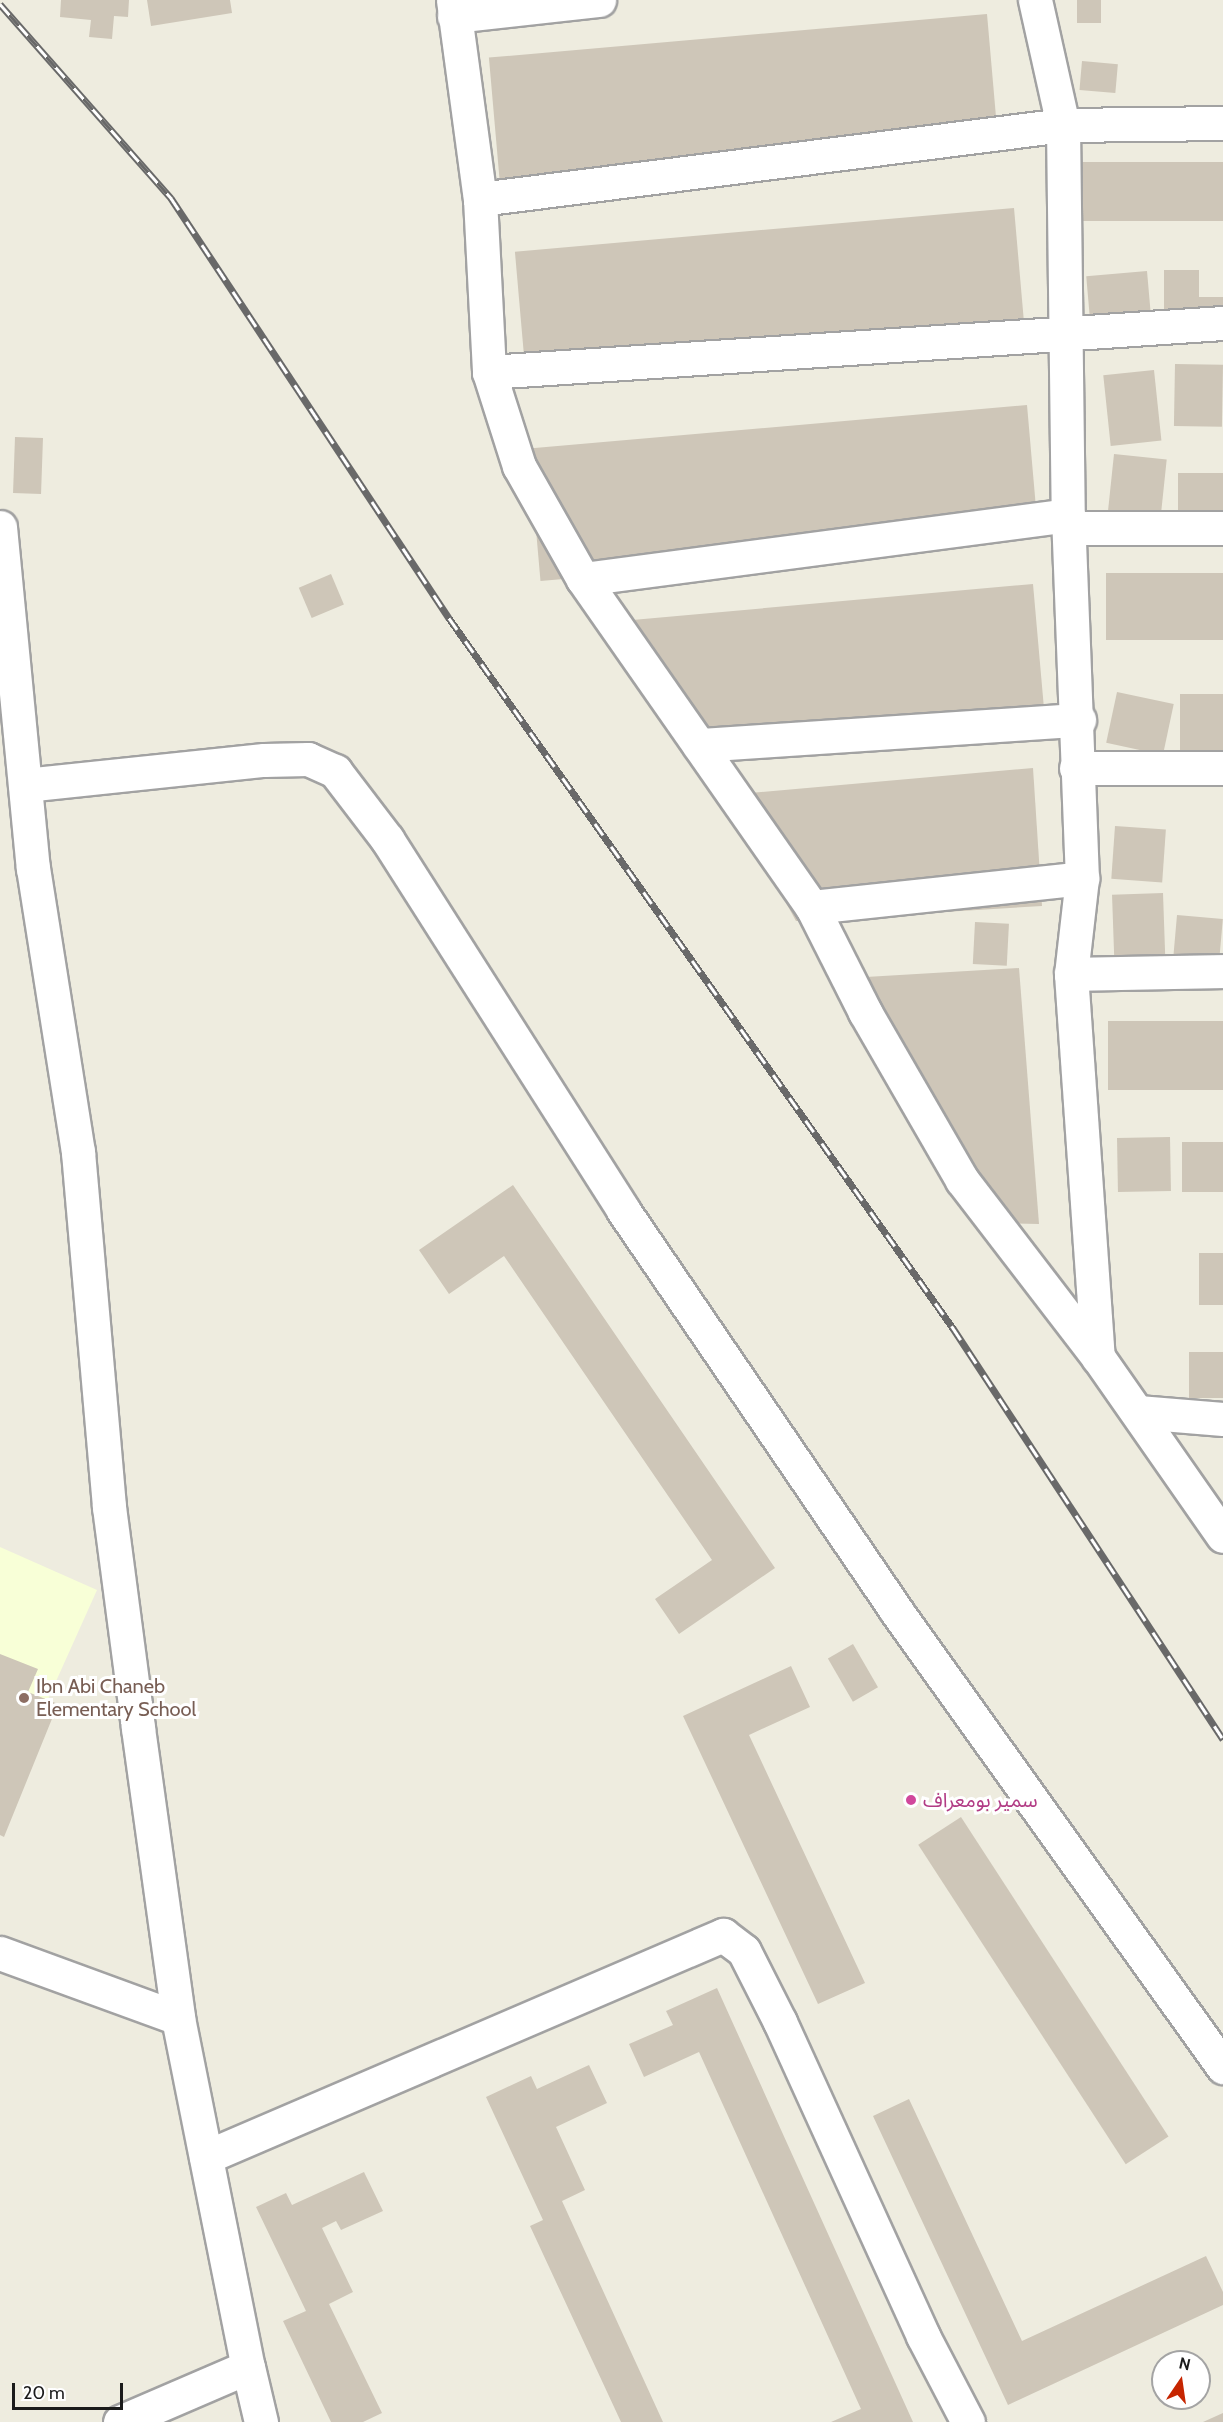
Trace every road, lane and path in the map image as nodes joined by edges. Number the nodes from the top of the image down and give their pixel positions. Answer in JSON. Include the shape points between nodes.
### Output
{"nodes":[{"id":1,"x":599,"y":0,"type":"edge"},
{"id":2,"x":1035,"y":0,"type":"edge"},
{"id":3,"x":453,"y":8,"type":"edge"},
{"id":4,"x":1223,"y":123,"type":"edge"},
{"id":5,"x":1063,"y":124,"type":"junction"},
{"id":6,"x":480,"y":199,"type":"junction"},
{"id":7,"x":1223,"y":323,"type":"edge"},
{"id":8,"x":1068,"y":331,"type":"junction"},
{"id":9,"x":489,"y":372,"type":"junction"},
{"id":10,"x":1069,"y":522,"type":"junction"},
{"id":11,"x":0,"y":526,"type":"edge"},
{"id":12,"x":1223,"y":528,"type":"edge"},
{"id":13,"x":583,"y":579,"type":"junction"},
{"id":14,"x":1078,"y":720,"type":"junction"},
{"id":15,"x":699,"y":745,"type":"junction"},
{"id":16,"x":1076,"y":768,"type":"junction"},
{"id":17,"x":1223,"y":768,"type":"edge"},
{"id":18,"x":25,"y":785,"type":"junction"},
{"id":19,"x":1082,"y":878,"type":"junction"},
{"id":20,"x":812,"y":907,"type":"junction"},
{"id":21,"x":1223,"y":971,"type":"edge"},
{"id":22,"x":1071,"y":974,"type":"junction"},
{"id":23,"x":1098,"y":1357,"type":"junction"},
{"id":24,"x":1138,"y":1412,"type":"junction"},
{"id":25,"x":1223,"y":1419,"type":"edge"},
{"id":26,"x":1223,"y":1536,"type":"edge"},
{"id":27,"x":0,"y":1953,"type":"edge"},
{"id":28,"x":178,"y":2018,"type":"junction"},
{"id":29,"x":1223,"y":2067,"type":"edge"},
{"id":30,"x":206,"y":2157,"type":"junction"},
{"id":31,"x":248,"y":2367,"type":"junction"},
{"id":32,"x":120,"y":2422,"type":"edge"},
{"id":33,"x":261,"y":2422,"type":"edge"},
{"id":34,"x":968,"y":2422,"type":"edge"}],
"edges":[{"from":1,"to":3,"type":"street"},
{"from":2,"to":5,"type":"street"},
{"from":3,"to":6,"type":"street"},
{"from":4,"to":5,"type":"street"},
{"from":5,"to":6,"type":"street"},
{"from":5,"to":8,"type":"street"},
{"from":6,"to":9,"type":"street"},
{"from":7,"to":8,"type":"street"},
{"from":8,"to":9,"type":"street"},
{"from":8,"to":10,"type":"street"},
{"from":9,"to":13,"type":"street","via":[[519,466]]},
{"from":10,"to":12,"type":"street"},
{"from":10,"to":13,"type":"street"},
{"from":10,"to":14,"type":"street"},
{"from":11,"to":18,"type":"street"},
{"from":13,"to":15,"type":"street"},
{"from":14,"to":15,"type":"street"},
{"from":14,"to":16,"type":"street"},
{"from":15,"to":20,"type":"street"},
{"from":16,"to":17,"type":"street"},
{"from":16,"to":19,"type":"street"},
{"from":18,"to":28,"type":"street","via":[[33,868],[78,1152],[109,1507]]},
{"from":18,"to":29,"type":"street","via":[[264,760],[308,759],[335,771],[387,839],[623,1210],[897,1612]]},
{"from":19,"to":20,"type":"street"},
{"from":19,"to":22,"type":"street"},
{"from":20,"to":23,"type":"street","via":[[865,1012],[962,1180]]},
{"from":21,"to":22,"type":"street"},
{"from":22,"to":23,"type":"street"},
{"from":23,"to":24,"type":"street"},
{"from":24,"to":25,"type":"street"},
{"from":24,"to":26,"type":"street"},
{"from":27,"to":28,"type":"street"},
{"from":28,"to":30,"type":"street"},
{"from":30,"to":31,"type":"street"},
{"from":30,"to":34,"type":"street","via":[[723,1935],[744,1951],[780,2022],[923,2336]]},
{"from":31,"to":32,"type":"street"},
{"from":31,"to":33,"type":"street"}]}
